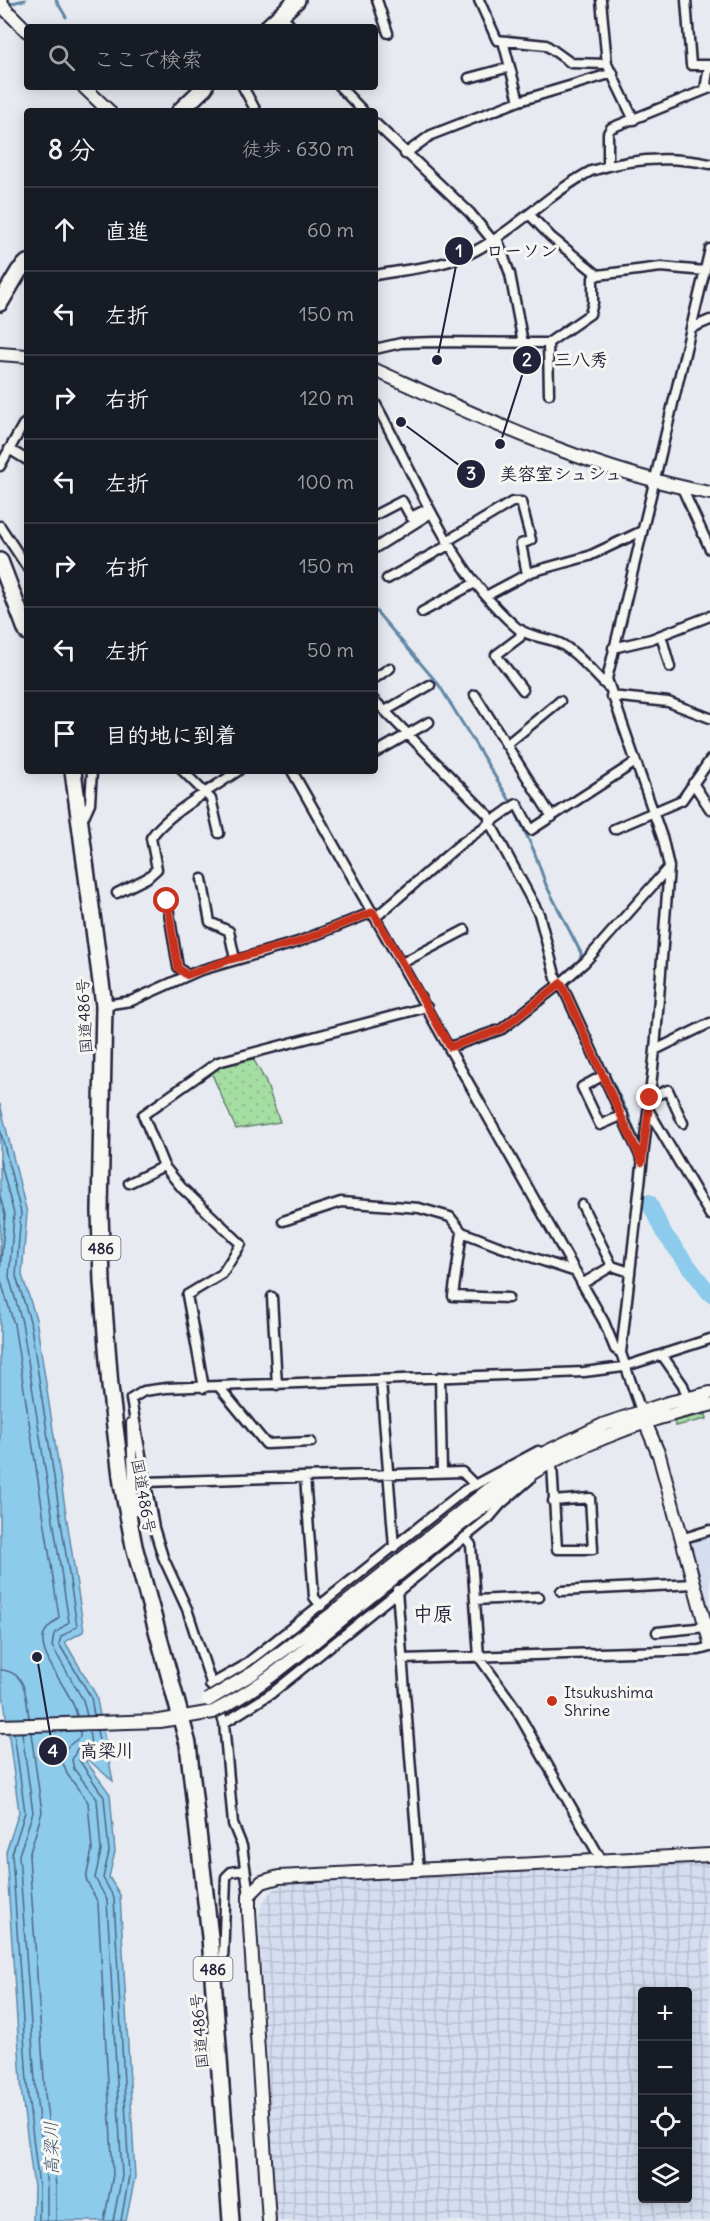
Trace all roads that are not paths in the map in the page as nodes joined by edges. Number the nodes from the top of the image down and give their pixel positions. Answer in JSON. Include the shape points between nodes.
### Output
{"nodes":[{"id":1,"x":0,"y":0,"type":"edge"},
{"id":2,"x":297,"y":0,"type":"edge"},
{"id":3,"x":377,"y":0,"type":"edge"},
{"id":4,"x":479,"y":0,"type":"edge"},
{"id":5,"x":601,"y":0,"type":"edge"},
{"id":6,"x":686,"y":0,"type":"edge"},
{"id":7,"x":287,"y":21,"type":"edge"},
{"id":8,"x":24,"y":28,"type":"edge"},
{"id":9,"x":388,"y":33,"type":"dead end"},
{"id":10,"x":503,"y":41,"type":"junction"},
{"id":11,"x":607,"y":64,"type":"junction"},
{"id":12,"x":510,"y":67,"type":"junction"},
{"id":13,"x":613,"y":73,"type":"junction"},
{"id":14,"x":469,"y":78,"type":"dead end"},
{"id":15,"x":708,"y":89,"type":"edge"},
{"id":16,"x":87,"y":90,"type":"edge"},
{"id":17,"x":202,"y":90,"type":"edge"},
{"id":18,"x":245,"y":90,"type":"edge"},
{"id":19,"x":343,"y":90,"type":"edge"},
{"id":20,"x":519,"y":101,"type":"junction"},
{"id":21,"x":106,"y":108,"type":"edge"},
{"id":22,"x":183,"y":108,"type":"edge"},
{"id":23,"x":254,"y":108,"type":"edge"},
{"id":24,"x":360,"y":108,"type":"edge"},
{"id":25,"x":634,"y":120,"type":"junction"},
{"id":26,"x":378,"y":126,"type":"edge"},
{"id":27,"x":405,"y":154,"type":"junction"},
{"id":28,"x":710,"y":164,"type":"edge"},
{"id":29,"x":608,"y":166,"type":"junction"},
{"id":30,"x":530,"y":214,"type":"junction"},
{"id":31,"x":495,"y":240,"type":"junction"},
{"id":32,"x":710,"y":249,"type":"edge"},
{"id":33,"x":24,"y":266,"type":"edge"},
{"id":34,"x":705,"y":271,"type":"junction"},
{"id":35,"x":378,"y":274,"type":"edge"},
{"id":36,"x":598,"y":275,"type":"junction"},
{"id":37,"x":0,"y":303,"type":"edge"},
{"id":38,"x":710,"y":320,"type":"edge"},
{"id":39,"x":692,"y":328,"type":"junction"},
{"id":40,"x":523,"y":343,"type":"junction"},
{"id":41,"x":548,"y":343,"type":"junction"},
{"id":42,"x":0,"y":346,"type":"edge"},
{"id":43,"x":378,"y":348,"type":"edge"},
{"id":44,"x":0,"y":354,"type":"edge"},
{"id":45,"x":14,"y":356,"type":"junction"},
{"id":46,"x":24,"y":356,"type":"edge"},
{"id":47,"x":0,"y":362,"type":"edge"},
{"id":48,"x":24,"y":363,"type":"edge"},
{"id":49,"x":378,"y":371,"type":"edge"},
{"id":50,"x":549,"y":394,"type":"dead end"},
{"id":51,"x":378,"y":410,"type":"edge"},
{"id":52,"x":24,"y":424,"type":"edge"},
{"id":53,"x":9,"y":449,"type":"junction"},
{"id":54,"x":24,"y":458,"type":"edge"},
{"id":55,"x":0,"y":466,"type":"edge"},
{"id":56,"x":654,"y":482,"type":"junction"},
{"id":57,"x":682,"y":488,"type":"junction"},
{"id":58,"x":710,"y":493,"type":"edge"},
{"id":59,"x":430,"y":510,"type":"junction"},
{"id":60,"x":378,"y":513,"type":"edge"},
{"id":61,"x":0,"y":526,"type":"edge"},
{"id":62,"x":642,"y":531,"type":"junction"},
{"id":63,"x":448,"y":543,"type":"junction"},
{"id":64,"x":378,"y":546,"type":"edge"},
{"id":65,"x":710,"y":549,"type":"edge"},
{"id":66,"x":0,"y":561,"type":"edge"},
{"id":67,"x":24,"y":562,"type":"edge"},
{"id":68,"x":528,"y":574,"type":"junction"},
{"id":69,"x":387,"y":579,"type":"dead end"},
{"id":70,"x":475,"y":583,"type":"junction"},
{"id":71,"x":486,"y":596,"type":"junction"},
{"id":72,"x":422,"y":612,"type":"dead end"},
{"id":73,"x":710,"y":616,"type":"edge"},
{"id":74,"x":24,"y":624,"type":"edge"},
{"id":75,"x":521,"y":630,"type":"junction"},
{"id":76,"x":662,"y":635,"type":"junction"},
{"id":77,"x":613,"y":648,"type":"junction"},
{"id":78,"x":670,"y":667,"type":"dead end"},
{"id":79,"x":390,"y":668,"type":"dead end"},
{"id":80,"x":378,"y":676,"type":"edge"},
{"id":81,"x":430,"y":685,"type":"dead end"},
{"id":82,"x":607,"y":686,"type":"junction"},
{"id":83,"x":523,"y":690,"type":"dead end"},
{"id":84,"x":475,"y":695,"type":"dead end"},
{"id":85,"x":611,"y":696,"type":"junction"},
{"id":86,"x":560,"y":701,"type":"dead end"},
{"id":87,"x":378,"y":704,"type":"edge"},
{"id":88,"x":385,"y":711,"type":"junction"},
{"id":89,"x":710,"y":718,"type":"edge"},
{"id":90,"x":429,"y":722,"type":"dead end"},
{"id":91,"x":408,"y":734,"type":"junction"},
{"id":92,"x":506,"y":745,"type":"junction"},
{"id":93,"x":378,"y":751,"type":"edge"},
{"id":94,"x":710,"y":760,"type":"edge"},
{"id":95,"x":634,"y":763,"type":"junction"},
{"id":96,"x":73,"y":774,"type":"edge"},
{"id":97,"x":92,"y":774,"type":"edge"},
{"id":98,"x":186,"y":774,"type":"edge"},
{"id":99,"x":234,"y":774,"type":"edge"},
{"id":100,"x":294,"y":774,"type":"edge"},
{"id":101,"x":693,"y":783,"type":"junction"},
{"id":102,"x":205,"y":793,"type":"junction"},
{"id":103,"x":710,"y":808,"type":"edge"},
{"id":104,"x":652,"y":811,"type":"junction"},
{"id":105,"x":552,"y":817,"type":"junction"},
{"id":106,"x":491,"y":820,"type":"junction"},
{"id":107,"x":81,"y":824,"type":"junction"},
{"id":108,"x":614,"y":829,"type":"dead end"},
{"id":109,"x":219,"y":833,"type":"dead end"},
{"id":110,"x":669,"y":867,"type":"junction"},
{"id":111,"x":202,"y":879,"type":"dead end"},
{"id":112,"x":117,"y":893,"type":"dead end"},
{"id":113,"x":167,"y":901,"type":"dead end"},
{"id":114,"x":374,"y":914,"type":"junction"},
{"id":115,"x":465,"y":930,"type":"dead end"},
{"id":116,"x":235,"y":958,"type":"junction"},
{"id":117,"x":402,"y":963,"type":"junction"},
{"id":118,"x":187,"y":975,"type":"junction"},
{"id":119,"x":559,"y":985,"type":"junction"},
{"id":120,"x":104,"y":1005,"type":"junction"},
{"id":121,"x":427,"y":1006,"type":"junction"},
{"id":122,"x":710,"y":1023,"type":"edge"},
{"id":123,"x":450,"y":1047,"type":"junction"},
{"id":124,"x":654,"y":1050,"type":"junction"},
{"id":125,"x":604,"y":1075,"type":"junction"},
{"id":126,"x":650,"y":1098,"type":"junction"},
{"id":127,"x":648,"y":1110,"type":"junction"},
{"id":128,"x":623,"y":1115,"type":"junction"},
{"id":129,"x":683,"y":1124,"type":"dead end"},
{"id":130,"x":642,"y":1162,"type":"junction"},
{"id":131,"x":164,"y":1166,"type":"junction"},
{"id":132,"x":129,"y":1183,"type":"dead end"},
{"id":133,"x":582,"y":1205,"type":"dead end"},
{"id":134,"x":710,"y":1215,"type":"edge"},
{"id":135,"x":283,"y":1221,"type":"dead end"},
{"id":136,"x":462,"y":1232,"type":"junction"},
{"id":137,"x":612,"y":1266,"type":"junction"},
{"id":138,"x":576,"y":1272,"type":"junction"},
{"id":139,"x":630,"y":1272,"type":"junction"},
{"id":140,"x":582,"y":1284,"type":"junction"},
{"id":141,"x":272,"y":1297,"type":"dead end"},
{"id":142,"x":508,"y":1298,"type":"dead end"},
{"id":143,"x":710,"y":1339,"type":"edge"},
{"id":144,"x":621,"y":1353,"type":"junction"},
{"id":145,"x":662,"y":1355,"type":"junction"},
{"id":146,"x":623,"y":1367,"type":"junction"},
{"id":147,"x":440,"y":1377,"type":"junction"},
{"id":148,"x":381,"y":1380,"type":"junction"},
{"id":149,"x":277,"y":1385,"type":"junction"},
{"id":150,"x":204,"y":1388,"type":"junction"},
{"id":151,"x":220,"y":1388,"type":"junction"},
{"id":152,"x":710,"y":1393,"type":"edge"},
{"id":153,"x":687,"y":1397,"type":"junction"},
{"id":154,"x":131,"y":1399,"type":"junction"},
{"id":155,"x":710,"y":1405,"type":"edge"},
{"id":156,"x":643,"y":1417,"type":"junction"},
{"id":157,"x":311,"y":1442,"type":"dead end"},
{"id":158,"x":556,"y":1447,"type":"junction"},
{"id":159,"x":552,"y":1464,"type":"junction"},
{"id":160,"x":442,"y":1472,"type":"junction"},
{"id":161,"x":536,"y":1473,"type":"junction"},
{"id":162,"x":387,"y":1475,"type":"junction"},
{"id":163,"x":305,"y":1477,"type":"junction"},
{"id":164,"x":146,"y":1482,"type":"junction"},
{"id":165,"x":475,"y":1485,"type":"junction"},
{"id":166,"x":554,"y":1501,"type":"junction"},
{"id":167,"x":710,"y":1530,"type":"edge"},
{"id":168,"x":465,"y":1537,"type":"junction"},
{"id":169,"x":681,"y":1539,"type":"junction"},
{"id":170,"x":134,"y":1546,"type":"junction"},
{"id":171,"x":394,"y":1547,"type":"junction"},
{"id":172,"x":694,"y":1584,"type":"junction"},
{"id":173,"x":397,"y":1590,"type":"junction"},
{"id":174,"x":561,"y":1591,"type":"dead end"},
{"id":175,"x":540,"y":1597,"type":"dead end"},
{"id":176,"x":475,"y":1600,"type":"junction"},
{"id":177,"x":321,"y":1606,"type":"junction"},
{"id":178,"x":344,"y":1612,"type":"junction"},
{"id":179,"x":706,"y":1618,"type":"edge"},
{"id":180,"x":657,"y":1632,"type":"dead end"},
{"id":181,"x":710,"y":1642,"type":"edge"},
{"id":182,"x":710,"y":1647,"type":"edge"},
{"id":183,"x":479,"y":1657,"type":"junction"},
{"id":184,"x":402,"y":1659,"type":"junction"},
{"id":185,"x":210,"y":1685,"type":"junction"},
{"id":186,"x":183,"y":1718,"type":"junction"},
{"id":187,"x":224,"y":1723,"type":"junction"},
{"id":188,"x":0,"y":1726,"type":"edge"},
{"id":189,"x":710,"y":1855,"type":"edge"},
{"id":190,"x":602,"y":1861,"type":"junction"},
{"id":191,"x":245,"y":1869,"type":"junction"},
{"id":192,"x":419,"y":1871,"type":"junction"},
{"id":193,"x":249,"y":1895,"type":"junction"},
{"id":194,"x":213,"y":1974,"type":"junction"},
{"id":195,"x":231,"y":2221,"type":"edge"},
{"id":196,"x":269,"y":2221,"type":"edge"}],
"edges":[{"from":1,"to":8,"type":"street"},
{"from":2,"to":7,"type":"highway"},
{"from":3,"to":9,"type":"street"},
{"from":4,"to":10,"type":"street","via":[[495,37]]},
{"from":5,"to":11,"type":"street"},
{"from":6,"to":15,"type":"street","via":[[691,65],[709,64]]},
{"from":10,"to":11,"type":"street","via":[[546,45],[571,63]]},
{"from":10,"to":12,"type":"street"},
{"from":11,"to":13,"type":"street"},
{"from":12,"to":14,"type":"street"},
{"from":12,"to":20,"type":"street"},
{"from":13,"to":20,"type":"street"},
{"from":13,"to":25,"type":"street"},
{"from":15,"to":25,"type":"street"},
{"from":16,"to":21,"type":"street"},
{"from":17,"to":22,"type":"highway"},
{"from":18,"to":23,"type":"street"},
{"from":19,"to":24,"type":"street"},
{"from":20,"to":27,"type":"street","via":[[431,135]]},
{"from":25,"to":29,"type":"street","via":[[611,128],[608,133]]},
{"from":26,"to":27,"type":"street"},
{"from":27,"to":31,"type":"street"},
{"from":28,"to":29,"type":"street","via":[[675,159]]},
{"from":29,"to":30,"type":"street","via":[[578,178]]},
{"from":30,"to":31,"type":"street"},
{"from":30,"to":36,"type":"street","via":[[551,237]]},
{"from":31,"to":35,"type":"street","via":[[452,260]]},
{"from":31,"to":40,"type":"street","via":[[510,274]]},
{"from":32,"to":34,"type":"street"},
{"from":33,"to":37,"type":"highway"},
{"from":34,"to":36,"type":"street","via":[[662,267]]},
{"from":34,"to":39,"type":"street"},
{"from":36,"to":41,"type":"street","via":[[593,278],[590,314]]},
{"from":38,"to":39,"type":"street"},
{"from":39,"to":56,"type":"street"},
{"from":40,"to":41,"type":"street"},
{"from":40,"to":43,"type":"street","via":[[412,342]]},
{"from":41,"to":50,"type":"street"},
{"from":42,"to":45,"type":"street"},
{"from":44,"to":45,"type":"street"},
{"from":45,"to":46,"type":"street"},
{"from":47,"to":48,"type":"street"},
{"from":49,"to":56,"type":"street","via":[[579,458]]},
{"from":51,"to":59,"type":"street"},
{"from":52,"to":53,"type":"street"},
{"from":53,"to":54,"type":"street"},
{"from":53,"to":55,"type":"street"},
{"from":56,"to":57,"type":"street"},
{"from":56,"to":62,"type":"street"},
{"from":57,"to":58,"type":"street"},
{"from":57,"to":65,"type":"street"},
{"from":59,"to":60,"type":"street","via":[[411,517],[402,501]]},
{"from":59,"to":63,"type":"street"},
{"from":59,"to":64,"type":"street"},
{"from":61,"to":67,"type":"street"},
{"from":62,"to":68,"type":"street","via":[[589,556]]},
{"from":62,"to":77,"type":"street"},
{"from":63,"to":68,"type":"street","via":[[512,501],[521,502],[531,540],[521,544]]},
{"from":63,"to":69,"type":"street"},
{"from":63,"to":70,"type":"street"},
{"from":66,"to":74,"type":"highway"},
{"from":68,"to":71,"type":"street"},
{"from":70,"to":71,"type":"street"},
{"from":70,"to":72,"type":"street"},
{"from":71,"to":75,"type":"street"},
{"from":73,"to":76,"type":"street"},
{"from":75,"to":82,"type":"street","via":[[561,643]]},
{"from":75,"to":83,"type":"street","via":[[520,637],[496,655]]},
{"from":76,"to":77,"type":"street"},
{"from":76,"to":78,"type":"street"},
{"from":77,"to":82,"type":"street"},
{"from":79,"to":80,"type":"street"},
{"from":81,"to":88,"type":"street"},
{"from":82,"to":85,"type":"street"},
{"from":84,"to":92,"type":"street"},
{"from":85,"to":89,"type":"street","via":[[668,702]]},
{"from":85,"to":95,"type":"street"},
{"from":86,"to":92,"type":"street"},
{"from":87,"to":88,"type":"street"},
{"from":88,"to":91,"type":"street"},
{"from":90,"to":91,"type":"street"},
{"from":91,"to":93,"type":"street"},
{"from":91,"to":106,"type":"street"},
{"from":92,"to":105,"type":"street"},
{"from":94,"to":101,"type":"street"},
{"from":95,"to":104,"type":"street"},
{"from":95,"to":105,"type":"street"},
{"from":96,"to":107,"type":"highway","name":"国道486号","number":"486"},
{"from":97,"to":107,"type":"street","via":[[90,803]]},
{"from":98,"to":102,"type":"street"},
{"from":99,"to":102,"type":"street"},
{"from":100,"to":114,"type":"street"},
{"from":101,"to":103,"type":"street"},
{"from":101,"to":104,"type":"street","via":[[682,800]]},
{"from":102,"to":109,"type":"street","via":[[211,799]]},
{"from":102,"to":112,"type":"street","via":[[152,835],[157,869]]},
{"from":104,"to":108,"type":"street"},
{"from":104,"to":110,"type":"street"},
{"from":105,"to":106,"type":"street","via":[[531,830],[517,804]]},
{"from":106,"to":114,"type":"street"},
{"from":106,"to":119,"type":"street","via":[[539,914]]},
{"from":107,"to":120,"type":"highway","name":"国道486号","number":"486"},
{"from":110,"to":119,"type":"street","via":[[585,962]]},
{"from":110,"to":124,"type":"street"},
{"from":111,"to":116,"type":"street","via":[[210,922],[229,931]]},
{"from":113,"to":118,"type":"street","via":[[178,968]]},
{"from":114,"to":116,"type":"street","via":[[290,945]]},
{"from":114,"to":117,"type":"street"},
{"from":115,"to":117,"type":"street"},
{"from":116,"to":118,"type":"street"},
{"from":117,"to":121,"type":"street"},
{"from":118,"to":120,"type":"street","via":[[131,1001]]},
{"from":119,"to":123,"type":"street","via":[[502,1029]]},
{"from":119,"to":125,"type":"street"},
{"from":120,"to":170,"type":"highway","name":"国道486号","number":"486","via":[[102,1282],[114,1419]]},
{"from":121,"to":123,"type":"street"},
{"from":121,"to":131,"type":"street","via":[[218,1062],[143,1115]]},
{"from":122,"to":124,"type":"street"},
{"from":123,"to":138,"type":"street"},
{"from":124,"to":126,"type":"street"},
{"from":125,"to":128,"type":"street"},
{"from":125,"to":128,"type":"street","via":[[582,1087],[600,1125]]},
{"from":126,"to":127,"type":"street"},
{"from":126,"to":129,"type":"street","via":[[668,1089]]},
{"from":127,"to":130,"type":"street"},
{"from":127,"to":134,"type":"street"},
{"from":128,"to":130,"type":"street"},
{"from":130,"to":139,"type":"street"},
{"from":131,"to":132,"type":"street"},
{"from":131,"to":150,"type":"street","via":[[241,1244],[222,1274],[187,1295]]},
{"from":133,"to":137,"type":"street"},
{"from":135,"to":136,"type":"street","via":[[333,1203],[356,1202],[429,1210],[450,1217]]},
{"from":136,"to":138,"type":"street"},
{"from":136,"to":142,"type":"street","via":[[453,1296]]},
{"from":137,"to":139,"type":"street"},
{"from":137,"to":140,"type":"street"},
{"from":138,"to":140,"type":"street"},
{"from":139,"to":144,"type":"street"},
{"from":140,"to":144,"type":"street","via":[[615,1349]]},
{"from":141,"to":149,"type":"street"},
{"from":143,"to":145,"type":"street"},
{"from":144,"to":146,"type":"street"},
{"from":145,"to":146,"type":"street"},
{"from":145,"to":153,"type":"street"},
{"from":146,"to":147,"type":"street"},
{"from":146,"to":156,"type":"street"},
{"from":147,"to":148,"type":"street"},
{"from":147,"to":160,"type":"street"},
{"from":148,"to":149,"type":"street"},
{"from":148,"to":162,"type":"street"},
{"from":149,"to":151,"type":"street"},
{"from":150,"to":151,"type":"street"},
{"from":150,"to":154,"type":"street","via":[[144,1391]]},
{"from":151,"to":157,"type":"street","via":[[266,1444]]},
{"from":152,"to":153,"type":"street"},
{"from":153,"to":156,"type":"street"},
{"from":154,"to":164,"type":"street"},
{"from":154,"to":170,"type":"street"},
{"from":155,"to":156,"type":"street"},
{"from":156,"to":158,"type":"street"},
{"from":156,"to":159,"type":"street"},
{"from":156,"to":169,"type":"street","via":[[659,1455]]},
{"from":158,"to":165,"type":"street","via":[[528,1455]]},
{"from":158,"to":178,"type":"street","via":[[496,1484]]},
{"from":159,"to":161,"type":"street"},
{"from":159,"to":166,"type":"street"},
{"from":160,"to":162,"type":"street"},
{"from":160,"to":165,"type":"street","via":[[462,1472]]},
{"from":161,"to":168,"type":"street"},
{"from":161,"to":178,"type":"street","via":[[510,1488]]},
{"from":162,"to":163,"type":"street"},
{"from":162,"to":171,"type":"street"},
{"from":163,"to":164,"type":"street"},
{"from":163,"to":177,"type":"street","via":[[314,1597]]},
{"from":164,"to":185,"type":"street","via":[[160,1547],[187,1609]]},
{"from":165,"to":171,"type":"street"},
{"from":166,"to":166,"type":"street","via":[[590,1498],[593,1549],[557,1549]]},
{"from":167,"to":169,"type":"street"},
{"from":168,"to":173,"type":"street"},
{"from":168,"to":176,"type":"street","via":[[471,1545]]},
{"from":169,"to":172,"type":"street"},
{"from":170,"to":186,"type":"highway","name":"国道486号","number":"486"},
{"from":171,"to":177,"type":"street"},
{"from":172,"to":174,"type":"street"},
{"from":172,"to":179,"type":"street"},
{"from":173,"to":184,"type":"street"},
{"from":173,"to":187,"type":"street","via":[[272,1693]]},
{"from":175,"to":176,"type":"street"},
{"from":176,"to":183,"type":"street"},
{"from":177,"to":185,"type":"street","via":[[242,1668]]},
{"from":178,"to":186,"type":"street","bridge":true},
{"from":178,"to":186,"type":"street","bridge":true,"via":[[242,1698],[213,1712]]},
{"from":179,"to":180,"type":"street"},
{"from":179,"to":181,"type":"street"},
{"from":182,"to":183,"type":"street"},
{"from":183,"to":184,"type":"street"},
{"from":183,"to":190,"type":"street","via":[[520,1716]]},
{"from":184,"to":192,"type":"street"},
{"from":185,"to":187,"type":"street"},
{"from":186,"to":188,"type":"street"},
{"from":186,"to":194,"type":"highway","name":"国道486号","number":"486"},
{"from":187,"to":191,"type":"street","via":[[233,1824],[242,1846]]},
{"from":189,"to":190,"type":"street"},
{"from":190,"to":192,"type":"street"},
{"from":191,"to":193,"type":"street"},
{"from":191,"to":194,"type":"street","via":[[226,1877],[223,1961]]},
{"from":192,"to":193,"type":"street","via":[[279,1877],[262,1882]]},
{"from":193,"to":196,"type":"street"},
{"from":194,"to":195,"type":"highway","name":"国道486号","number":"486"}]}
